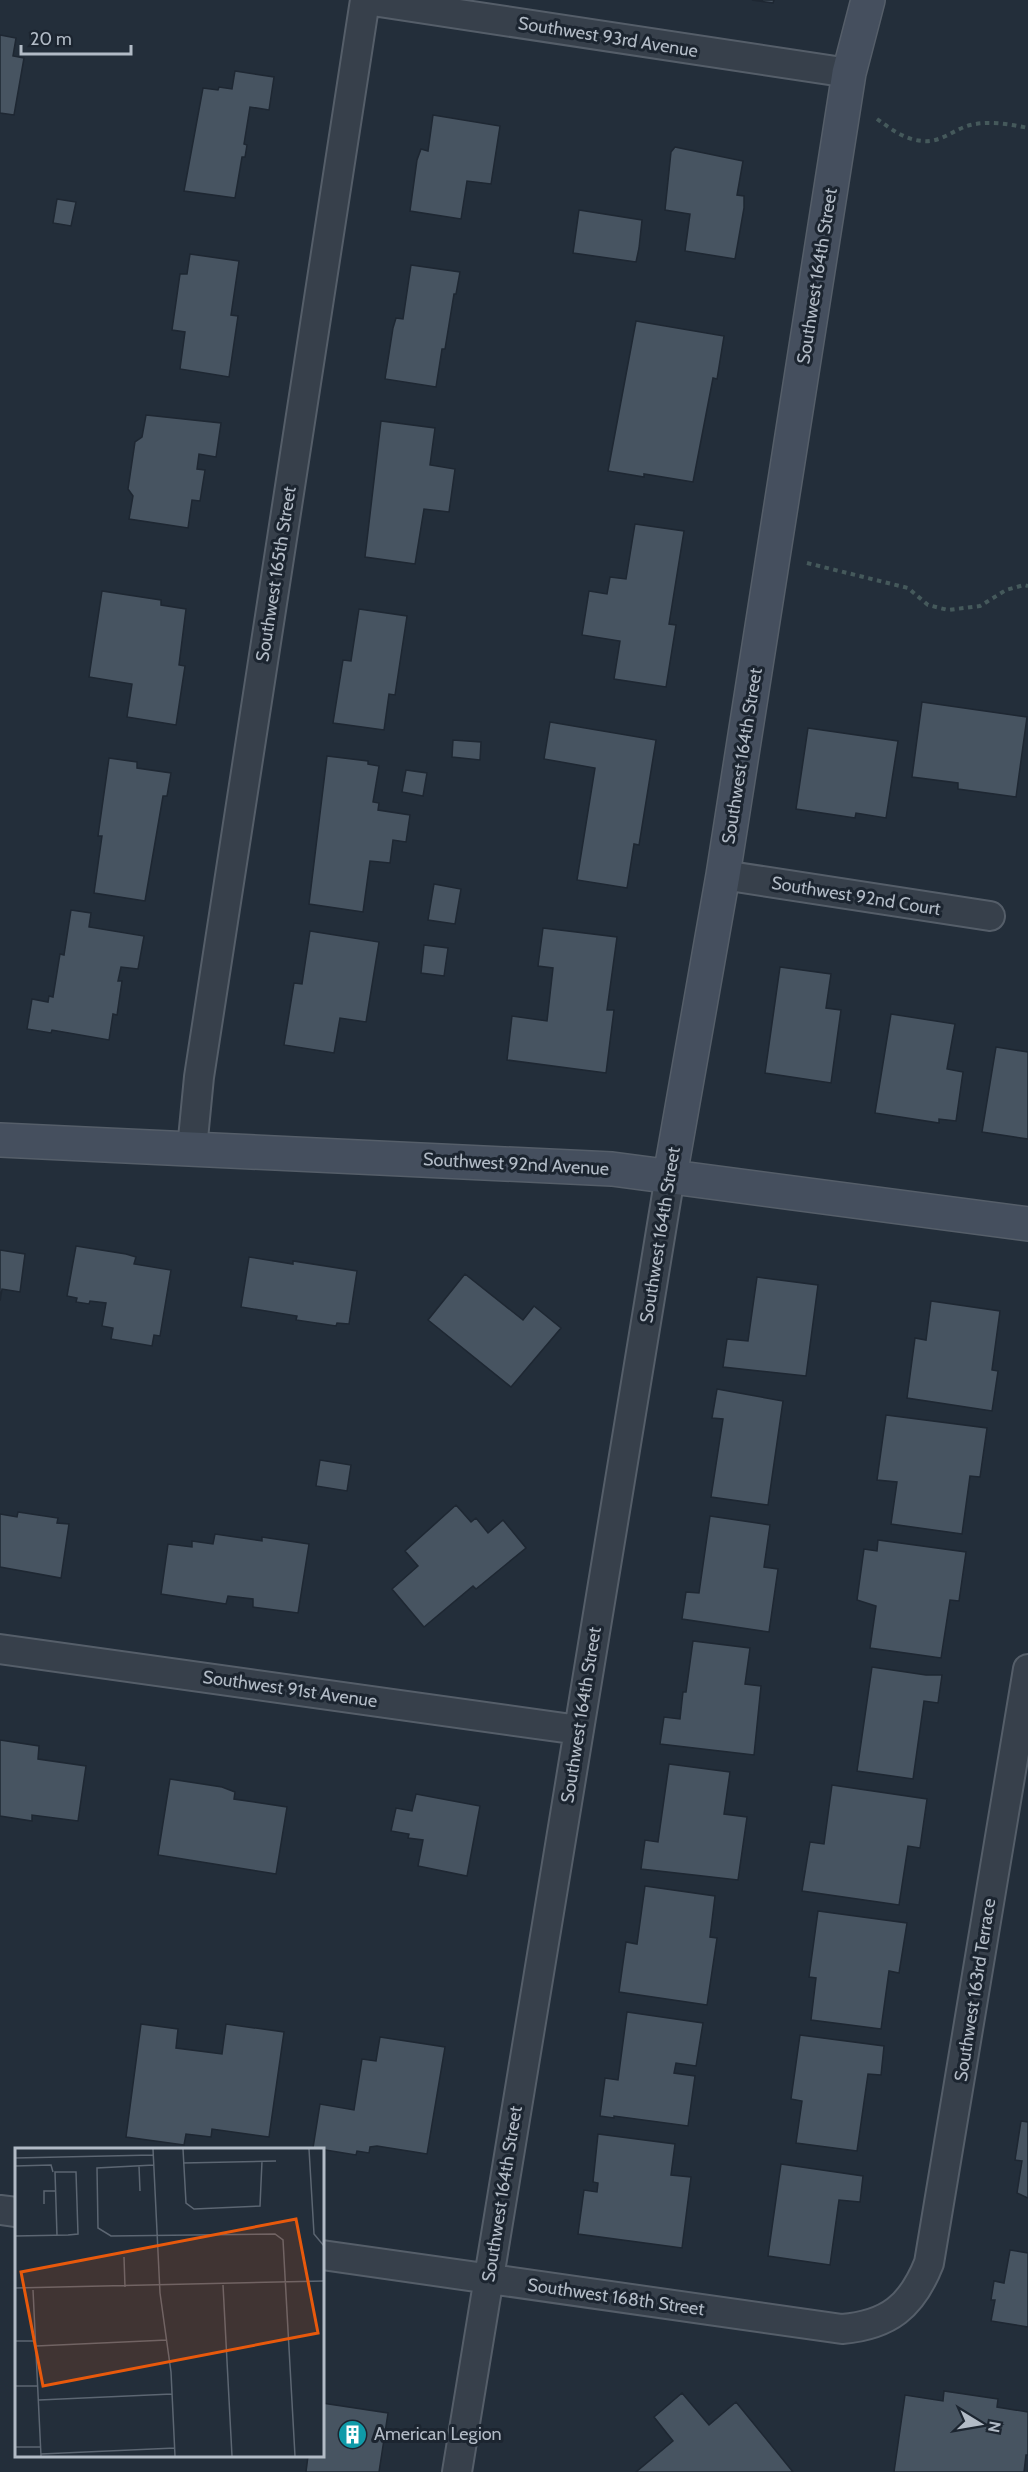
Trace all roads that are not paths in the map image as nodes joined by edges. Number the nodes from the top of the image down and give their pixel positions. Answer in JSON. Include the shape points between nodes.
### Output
{"nodes":[{"id":1,"x":365,"y":0,"type":"edge"},
{"id":2,"x":868,"y":0,"type":"edge"},
{"id":3,"x":411,"y":3,"type":"edge"},
{"id":4,"x":849,"y":73,"type":"junction"},
{"id":5,"x":723,"y":875,"type":"junction"},
{"id":6,"x":990,"y":916,"type":"dead end"},
{"id":7,"x":0,"y":1140,"type":"edge"},
{"id":8,"x":192,"y":1149,"type":"junction"},
{"id":9,"x":670,"y":1176,"type":"junction"},
{"id":10,"x":1028,"y":1224,"type":"edge"},
{"id":11,"x":0,"y":1649,"type":"edge"},
{"id":12,"x":1028,"y":1669,"type":"edge"},
{"id":13,"x":579,"y":1730,"type":"junction"},
{"id":14,"x":0,"y":2210,"type":"edge"},
{"id":15,"x":15,"y":2212,"type":"edge"},
{"id":16,"x":324,"y":2255,"type":"edge"},
{"id":17,"x":488,"y":2280,"type":"junction"},
{"id":18,"x":904,"y":2305,"type":"joint"},
{"id":19,"x":457,"y":2472,"type":"edge"}],
"edges":[{"from":1,"to":3,"type":"street","name":"Southwest 93rd Avenue"},
{"from":1,"to":8,"type":"street","name":"Southwest 165th Street","via":[[199,1077]]},
{"from":2,"to":4,"type":"street","name":"Southwest 164th Street"},
{"from":3,"to":4,"type":"street","name":"Southwest 93rd Avenue"},
{"from":4,"to":5,"type":"street","name":"Southwest 164th Street"},
{"from":5,"to":6,"type":"street","name":"Southwest 92nd Court"},
{"from":5,"to":9,"type":"street","name":"Southwest 164th Street"},
{"from":7,"to":8,"type":"street","name":"Southwest 92nd Avenue"},
{"from":8,"to":9,"type":"street","name":"Southwest 92nd Avenue","via":[[612,1169]]},
{"from":9,"to":10,"type":"street","name":"Southwest 92nd Avenue"},
{"from":9,"to":13,"type":"street","name":"Southwest 164th Street"},
{"from":11,"to":13,"type":"street","name":"Southwest 91st Avenue"},
{"from":12,"to":18,"type":"street","name":"Southwest 163rd Terrace","via":[[929,2264],[920,2286]]},
{"from":13,"to":17,"type":"street","name":"Southwest 164th Street"},
{"from":14,"to":15,"type":"street"},
{"from":16,"to":17,"type":"street","name":"Southwest 168th Street"},
{"from":17,"to":18,"type":"street","name":"Southwest 168th Street","via":[[842,2329],[865,2327],[889,2317]]},
{"from":17,"to":19,"type":"street","name":"Southwest 164th Street"}]}
